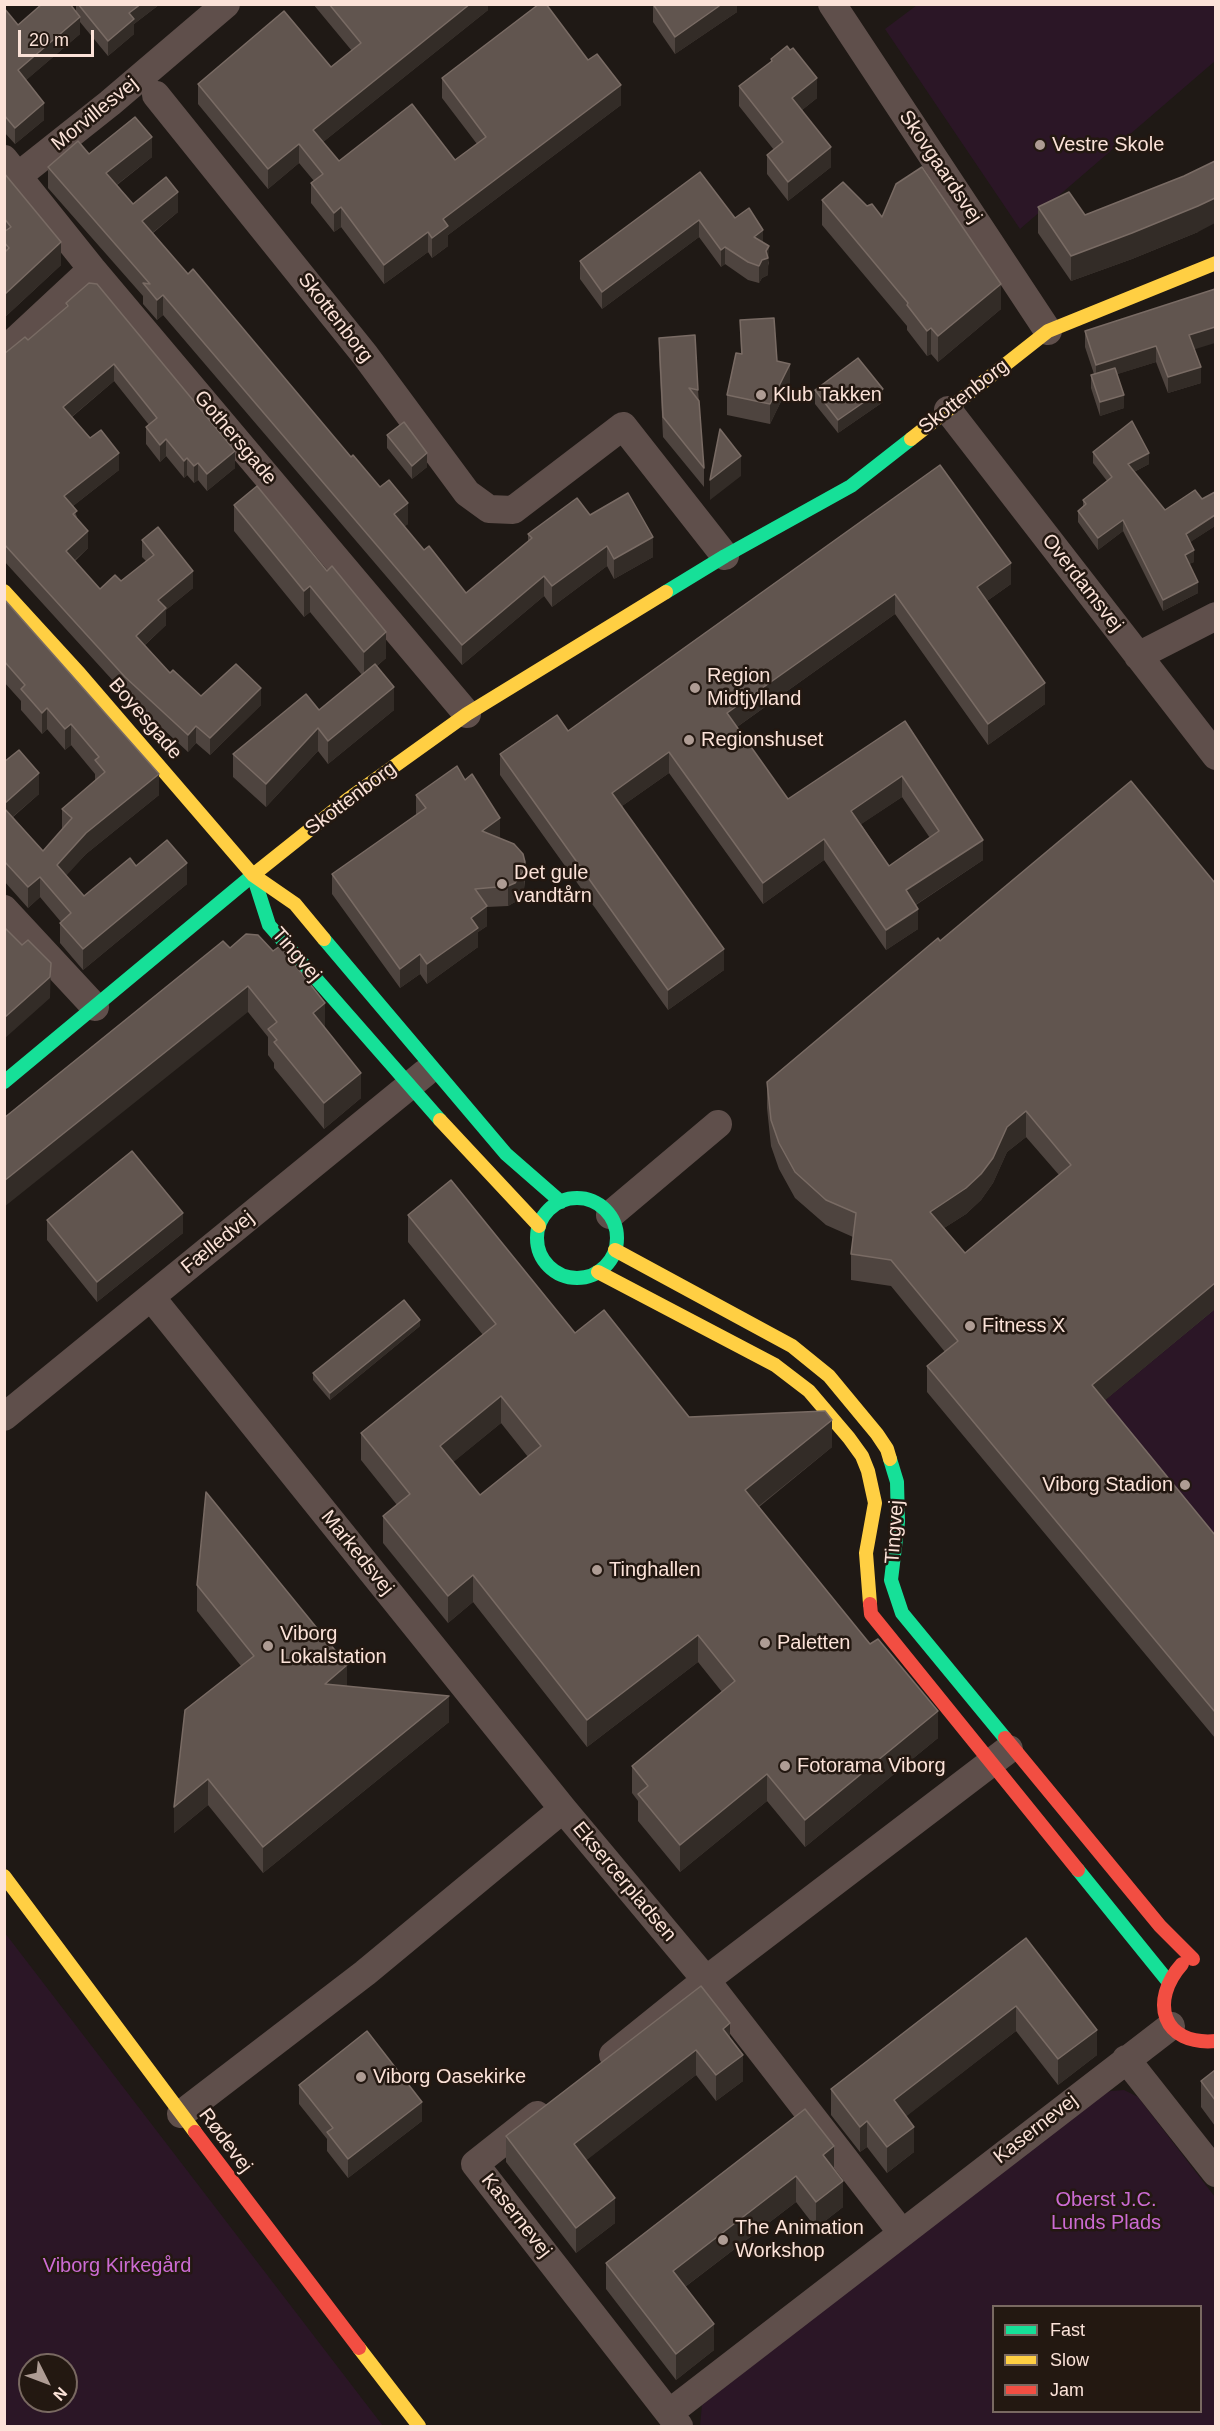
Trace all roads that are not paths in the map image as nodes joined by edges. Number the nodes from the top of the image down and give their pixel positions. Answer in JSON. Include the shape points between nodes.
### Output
{"nodes":[{"id":1,"x":226,"y":4,"type":"edge"},
{"id":2,"x":832,"y":4,"type":"edge"},
{"id":3,"x":156,"y":94,"type":"dead end"},
{"id":4,"x":11,"y":168,"type":"edge"},
{"id":5,"x":1215,"y":262,"type":"edge"},
{"id":6,"x":92,"y":269,"type":"junction"},
{"id":7,"x":1048,"y":331,"type":"junction"},
{"id":8,"x":4,"y":351,"type":"edge"},
{"id":9,"x":948,"y":410,"type":"junction"},
{"id":10,"x":725,"y":556,"type":"junction"},
{"id":11,"x":4,"y":591,"type":"edge"},
{"id":12,"x":1215,"y":616,"type":"edge"},
{"id":13,"x":1138,"y":656,"type":"junction"},
{"id":14,"x":467,"y":714,"type":"junction"},
{"id":15,"x":1215,"y":756,"type":"edge"},
{"id":16,"x":253,"y":875,"type":"junction"},
{"id":17,"x":4,"y":909,"type":"edge"},
{"id":18,"x":95,"y":1007,"type":"junction"},
{"id":19,"x":432,"y":1068,"type":"junction"},
{"id":20,"x":4,"y":1082,"type":"edge"},
{"id":21,"x":409,"y":1086,"type":"junction"},
{"id":22,"x":718,"y":1124,"type":"dead end"},
{"id":23,"x":561,"y":1202,"type":"junction"},
{"id":24,"x":610,"y":1215,"type":"junction"},
{"id":25,"x":539,"y":1226,"type":"junction"},
{"id":26,"x":615,"y":1251,"type":"junction"},
{"id":27,"x":598,"y":1272,"type":"junction"},
{"id":28,"x":151,"y":1297,"type":"junction"},
{"id":29,"x":4,"y":1417,"type":"edge"},
{"id":30,"x":1002,"y":1755,"type":"junction"},
{"id":31,"x":563,"y":1809,"type":"junction"},
{"id":32,"x":4,"y":1876,"type":"edge"},
{"id":33,"x":706,"y":1980,"type":"junction"},
{"id":34,"x":1167,"y":1980,"type":"junction"},
{"id":35,"x":1171,"y":2026,"type":"junction"},
{"id":36,"x":1215,"y":2041,"type":"edge"},
{"id":37,"x":1126,"y":2059,"type":"junction"},
{"id":38,"x":589,"y":2074,"type":"edge"},
{"id":39,"x":562,"y":2095,"type":"edge"},
{"id":40,"x":181,"y":2115,"type":"junction"},
{"id":41,"x":1215,"y":2173,"type":"edge"},
{"id":42,"x":902,"y":2233,"type":"junction"},
{"id":43,"x":674,"y":2420,"type":"edge"},
{"id":44,"x":419,"y":2427,"type":"edge"}],
"edges":[{"from":1,"to":4,"type":"street","name":"Morvillesvej","via":[[110,104]]},
{"from":2,"to":7,"type":"street","name":"Skovgaardsvej"},
{"from":3,"to":10,"type":"street","name":"Skottenborg","via":[[365,355],[467,493],[489,509],[513,510],[623,426]]},
{"from":4,"to":6,"type":"street","name":"Gothersgade"},
{"from":5,"to":7,"type":"street","name":"Skottenborg"},
{"from":6,"to":8,"type":"street"},
{"from":6,"to":14,"type":"street","name":"Gothersgade"},
{"from":7,"to":9,"type":"street","name":"Skottenborg"},
{"from":9,"to":10,"type":"street","name":"Skottenborg","via":[[851,486]]},
{"from":9,"to":13,"type":"street","name":"Overdamsvej"},
{"from":10,"to":14,"type":"street","name":"Skottenborg"},
{"from":11,"to":16,"type":"street","name":"Boyesgade"},
{"from":12,"to":13,"type":"street"},
{"from":13,"to":15,"type":"street","name":"Overdamsvej"},
{"from":14,"to":16,"type":"street","name":"Skottenborg","via":[[347,800]]},
{"from":16,"to":18,"type":"street","name":"Skottenborg"},
{"from":16,"to":19,"type":"street","name":"Tingvej","via":[[295,904]]},
{"from":16,"to":21,"type":"street","name":"Tingvej","via":[[269,925]]},
{"from":17,"to":18,"type":"street"},
{"from":18,"to":20,"type":"street","name":"Skottenborg"},
{"from":19,"to":21,"type":"street","name":"Fælledvej"},
{"from":19,"to":23,"type":"street","name":"Tingvej","via":[[506,1154]]},
{"from":21,"to":25,"type":"street","name":"Tingvej"},
{"from":21,"to":28,"type":"street","name":"Fælledvej"},
{"from":22,"to":24,"type":"street"},
{"from":23,"to":24,"type":"street","via":[[574,1198],[588,1200]]},
{"from":23,"to":25,"type":"street","via":[[551,1208]]},
{"from":24,"to":26,"type":"street","via":[[616,1232]]},
{"from":25,"to":27,"type":"street","via":[[541,1256],[554,1272],[576,1278]]},
{"from":26,"to":27,"type":"street"},
{"from":26,"to":30,"type":"street","name":"Tingvej","via":[[792,1346],[828,1376],[853,1404],[887,1449],[897,1482],[898,1522],[891,1560],[896,1599]]},
{"from":27,"to":30,"type":"street","name":"Tingvej","via":[[775,1365],[809,1392],[849,1438],[862,1456],[875,1503],[866,1553],[871,1614]]},
{"from":28,"to":29,"type":"street","name":"Fælledvej"},
{"from":28,"to":31,"type":"street","name":"Markedsvej"},
{"from":30,"to":33,"type":"street"},
{"from":30,"to":34,"type":"street","name":"Tingvej"},
{"from":30,"to":34,"type":"street","name":"Tingvej","via":[[1160,1926],[1199,1958],[1174,1971]]},
{"from":31,"to":33,"type":"street","name":"Eksercerpladsen"},
{"from":31,"to":40,"type":"street","name":"Eksercerpladsen","via":[[365,1972]]},
{"from":32,"to":40,"type":"street","name":"Rødevej"},
{"from":33,"to":38,"type":"street"},
{"from":33,"to":42,"type":"street"},
{"from":34,"to":35,"type":"street","via":[[1162,2004]]},
{"from":35,"to":36,"type":"street","via":[[1195,2042]]},
{"from":35,"to":37,"type":"street","name":"Kasernevej"},
{"from":37,"to":41,"type":"street"},
{"from":37,"to":42,"type":"street","name":"Kasernevej"},
{"from":39,"to":43,"type":"street","name":"Kasernevej","via":[[475,2164]]},
{"from":40,"to":44,"type":"street","name":"Rødevej"},
{"from":42,"to":43,"type":"street","name":"Kasernevej"}]}
